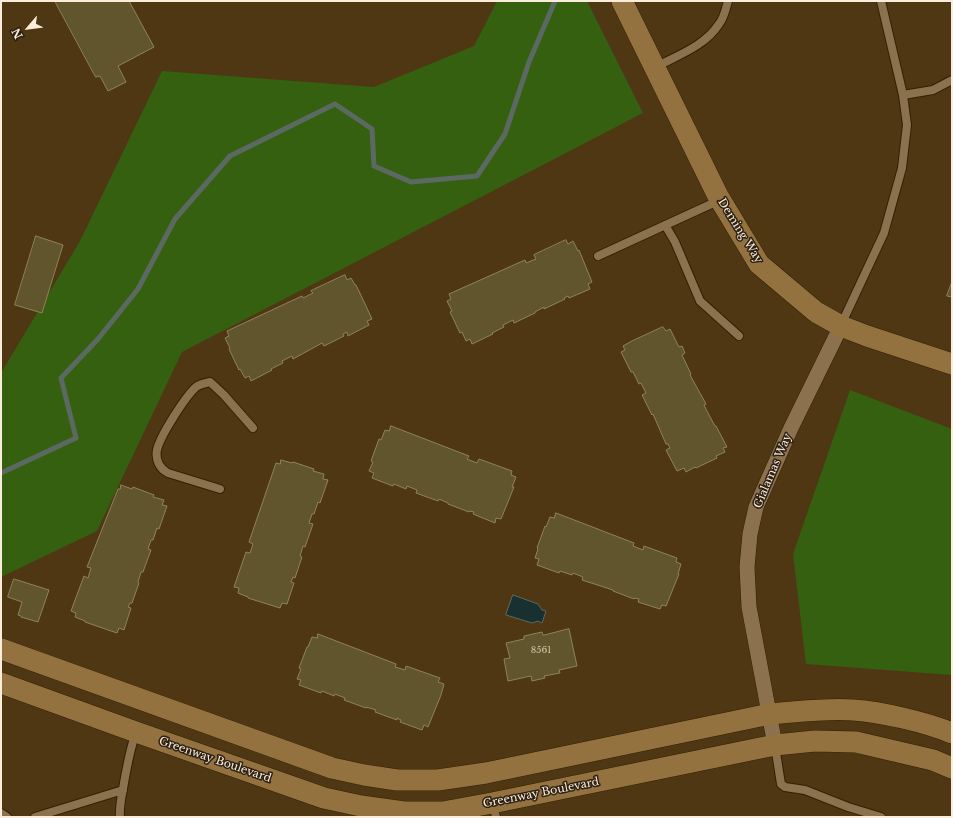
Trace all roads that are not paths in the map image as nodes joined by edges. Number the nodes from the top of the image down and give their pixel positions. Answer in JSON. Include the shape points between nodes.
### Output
{"nodes":[{"id":1,"x":622,"y":1,"type":"edge"},
{"id":2,"x":728,"y":1,"type":"edge"},
{"id":3,"x":882,"y":1,"type":"edge"},
{"id":4,"x":655,"y":67,"type":"junction"},
{"id":5,"x":952,"y":80,"type":"edge"},
{"id":6,"x":903,"y":95,"type":"junction"},
{"id":7,"x":721,"y":200,"type":"junction"},
{"id":8,"x":665,"y":225,"type":"junction"},
{"id":9,"x":598,"y":256,"type":"dead end"},
{"id":10,"x":841,"y":326,"type":"junction"},
{"id":11,"x":739,"y":336,"type":"dead end"},
{"id":12,"x":952,"y":364,"type":"edge"},
{"id":13,"x":253,"y":428,"type":"dead end"},
{"id":14,"x":220,"y":489,"type":"dead end"},
{"id":15,"x":1,"y":649,"type":"edge"},
{"id":16,"x":1,"y":683,"type":"edge"},
{"id":17,"x":770,"y":714,"type":"junction"},
{"id":18,"x":136,"y":732,"type":"junction"},
{"id":19,"x":952,"y":733,"type":"edge"},
{"id":20,"x":775,"y":745,"type":"junction"},
{"id":21,"x":952,"y":768,"type":"edge"},
{"id":22,"x":122,"y":790,"type":"junction"},
{"id":23,"x":494,"y":810,"type":"edge"},
{"id":24,"x":1,"y":813,"type":"edge"},
{"id":25,"x":7,"y":817,"type":"edge"},
{"id":26,"x":35,"y":817,"type":"edge"},
{"id":27,"x":120,"y":817,"type":"edge"},
{"id":28,"x":881,"y":817,"type":"edge"}],
"edges":[{"from":1,"to":4,"type":"street","name":"Deming Way"},
{"from":2,"to":4,"type":"lane","via":[[720,24],[699,45]]},
{"from":3,"to":6,"type":"lane"},
{"from":4,"to":7,"type":"street","name":"Deming Way"},
{"from":5,"to":6,"type":"lane","via":[[933,90]]},
{"from":6,"to":10,"type":"lane","via":[[906,124],[902,168],[895,196],[884,233]]},
{"from":7,"to":8,"type":"lane"},
{"from":7,"to":10,"type":"street","name":"Deming Way","via":[[759,264],[816,312]]},
{"from":8,"to":9,"type":"lane"},
{"from":8,"to":11,"type":"lane","via":[[700,301]]},
{"from":10,"to":12,"type":"street","name":"Deming Way"},
{"from":10,"to":17,"type":"street","name":"Gialamas Way","via":[[756,507],[750,534],[747,567],[748,607]]},
{"from":13,"to":14,"type":"lane","via":[[210,382],[202,384],[190,394],[162,437],[157,450],[157,460],[164,471]]},
{"from":15,"to":17,"type":"street","via":[[332,768],[397,780],[438,780],[486,773]]},
{"from":16,"to":18,"type":"street","name":"Greenway Boulevard"},
{"from":17,"to":19,"type":"street","via":[[854,710],[898,717]]},
{"from":17,"to":20,"type":"street","name":"Gialamas Way"},
{"from":18,"to":22,"type":"lane"},
{"from":18,"to":23,"type":"street","name":"Greenway Boulevard","via":[[324,798],[404,812]]},
{"from":20,"to":21,"type":"street","name":"Greenway Boulevard","via":[[815,741],[856,742],[933,760]]},
{"from":20,"to":23,"type":"street","name":"Greenway Boulevard"},
{"from":20,"to":28,"type":"lane","via":[[781,784],[785,787],[805,790]]},
{"from":22,"to":26,"type":"lane"},
{"from":22,"to":27,"type":"lane"},
{"from":24,"to":25,"type":"lane"}]}
